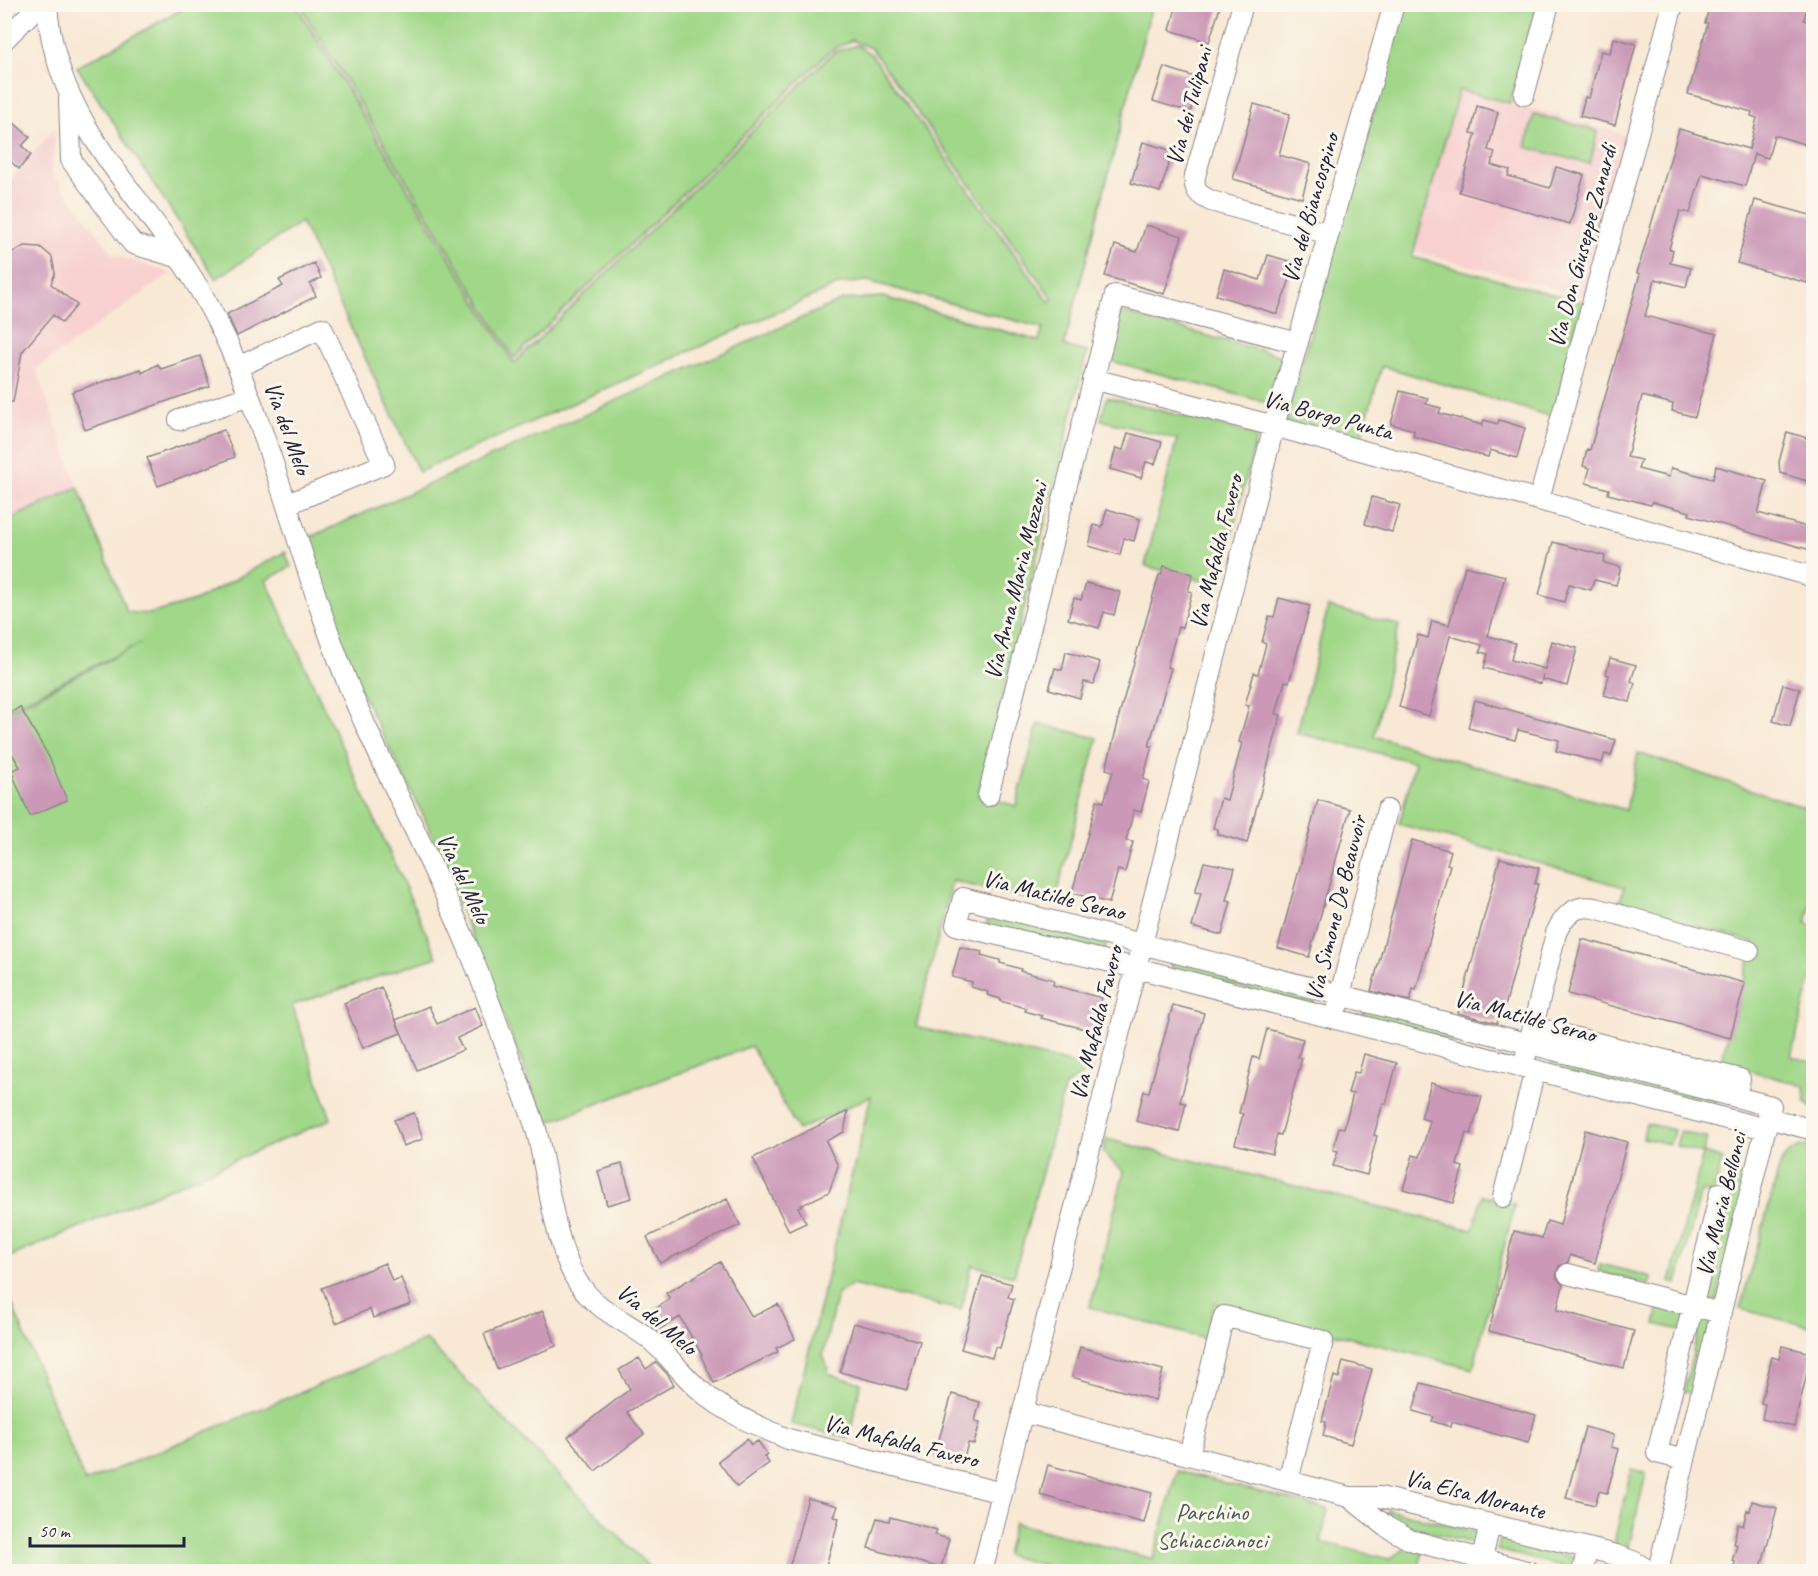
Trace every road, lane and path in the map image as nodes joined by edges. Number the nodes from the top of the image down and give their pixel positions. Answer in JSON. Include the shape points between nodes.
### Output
{"nodes":[{"id":1,"x":40,"y":4,"type":"edge"},
{"id":2,"x":47,"y":4,"type":"edge"},
{"id":3,"x":1244,"y":4,"type":"edge"},
{"id":4,"x":1394,"y":4,"type":"edge"},
{"id":5,"x":1549,"y":4,"type":"edge"},
{"id":6,"x":1673,"y":4,"type":"edge"},
{"id":7,"x":4,"y":40,"type":"edge"},
{"id":8,"x":68,"y":89,"type":"junction"},
{"id":9,"x":1524,"y":95,"type":"dead end"},
{"id":10,"x":1329,"y":234,"type":"junction"},
{"id":11,"x":180,"y":258,"type":"junction"},
{"id":12,"x":1298,"y":343,"type":"junction"},
{"id":13,"x":238,"y":367,"type":"junction"},
{"id":14,"x":1094,"y":379,"type":"junction"},
{"id":15,"x":249,"y":396,"type":"junction"},
{"id":16,"x":179,"y":420,"type":"dead end"},
{"id":17,"x":1274,"y":426,"type":"junction"},
{"id":18,"x":1539,"y":500,"type":"junction"},
{"id":19,"x":288,"y":504,"type":"junction"},
{"id":20,"x":1814,"y":577,"type":"edge"},
{"id":21,"x":988,"y":796,"type":"dead end"},
{"id":22,"x":1387,"y":810,"type":"dead end"},
{"id":23,"x":1142,"y":943,"type":"junction"},
{"id":24,"x":1749,"y":951,"type":"dead end"},
{"id":25,"x":1136,"y":968,"type":"junction"},
{"id":26,"x":1340,"y":994,"type":"junction"},
{"id":27,"x":1334,"y":1018,"type":"junction"},
{"id":28,"x":1531,"y":1035,"type":"junction"},
{"id":29,"x":1529,"y":1068,"type":"junction"},
{"id":30,"x":1769,"y":1118,"type":"junction"},
{"id":31,"x":1814,"y":1130,"type":"edge"},
{"id":32,"x":1720,"y":1193,"type":"dead end"},
{"id":33,"x":1503,"y":1197,"type":"dead end"},
{"id":34,"x":1568,"y":1274,"type":"dead end"},
{"id":35,"x":1693,"y":1306,"type":"junction"},
{"id":36,"x":1721,"y":1313,"type":"junction"},
{"id":37,"x":1671,"y":1395,"type":"junction"},
{"id":38,"x":1699,"y":1403,"type":"junction"},
{"id":39,"x":1023,"y":1412,"type":"junction"},
{"id":40,"x":788,"y":1439,"type":"joint"},
{"id":41,"x":1190,"y":1455,"type":"junction"},
{"id":42,"x":1685,"y":1460,"type":"junction"},
{"id":43,"x":1288,"y":1481,"type":"junction"},
{"id":44,"x":1002,"y":1492,"type":"junction"},
{"id":45,"x":1349,"y":1497,"type":"junction"},
{"id":46,"x":1490,"y":1524,"type":"junction"},
{"id":47,"x":1588,"y":1548,"type":"junction"},
{"id":48,"x":1482,"y":1559,"type":"junction"},
{"id":49,"x":982,"y":1572,"type":"edge"},
{"id":50,"x":1530,"y":1572,"type":"edge"},
{"id":51,"x":1582,"y":1572,"type":"edge"},
{"id":52,"x":1651,"y":1572,"type":"edge"},
{"id":53,"x":1661,"y":1572,"type":"edge"}],
"edges":[{"from":1,"to":7,"type":"street"},
{"from":2,"to":8,"type":"street","name":"Via del Melo","via":[[54,51]]},
{"from":3,"to":10,"type":"street","name":"Via dei Tulipani","via":[[1195,176],[1196,189],[1211,201]]},
{"from":4,"to":10,"type":"street","name":"Via del Biancospino"},
{"from":5,"to":9,"type":"street"},
{"from":6,"to":18,"type":"street","name":"Via Don Giuseppe Zanardi"},
{"from":8,"to":11,"type":"street","name":"Via del Melo","via":[[96,145]]},
{"from":8,"to":11,"type":"street","name":"Via del Melo","via":[[71,160],[133,244]]},
{"from":10,"to":12,"type":"street","name":"Via del Biancospino"},
{"from":11,"to":13,"type":"street","name":"Via del Melo"},
{"from":12,"to":14,"type":"street","via":[[1115,295]]},
{"from":12,"to":17,"type":"street","name":"Via del Biancospino"},
{"from":13,"to":15,"type":"street","name":"Via del Melo"},
{"from":13,"to":19,"type":"street","via":[[322,328],[384,464]]},
{"from":14,"to":17,"type":"street","name":"Via Borgo Punta"},
{"from":14,"to":21,"type":"street","name":"Via Anna Maria Mozzoni"},
{"from":15,"to":16,"type":"street"},
{"from":15,"to":19,"type":"street","name":"Via del Melo"},
{"from":17,"to":18,"type":"street","name":"Via Borgo Punta"},
{"from":17,"to":23,"type":"street","name":"Via Mafalda Favero"},
{"from":18,"to":20,"type":"street","name":"Via Borgo Punta"},
{"from":19,"to":40,"type":"street","name":"Via del Melo","via":[[325,625],[354,700],[472,956],[537,1131],[568,1265],[582,1290],[666,1354],[700,1391],[724,1408]]},
{"from":22,"to":26,"type":"street","name":"Via Simone De Beauvoir"},
{"from":23,"to":25,"type":"street","name":"Via Mafalda Favero"},
{"from":23,"to":25,"type":"street","name":"Via Matilde Serao","via":[[963,898],[957,925]]},
{"from":23,"to":26,"type":"street","name":"Via Matilde Serao"},
{"from":24,"to":28,"type":"street","via":[[1595,908],[1574,909],[1557,933]]},
{"from":25,"to":27,"type":"street","name":"Via Matilde Serao"},
{"from":25,"to":39,"type":"street","name":"Via Mafalda Favero"},
{"from":26,"to":27,"type":"street","name":"Via Simone De Beauvoir"},
{"from":26,"to":28,"type":"street","name":"Via Matilde Serao"},
{"from":27,"to":29,"type":"street","name":"Via Matilde Serao"},
{"from":28,"to":29,"type":"street"},
{"from":28,"to":30,"type":"street","name":"Via Matilde Serao","via":[[1736,1097]]},
{"from":29,"to":30,"type":"street","name":"Via Matilde Serao"},
{"from":29,"to":33,"type":"street","name":"Via Matilde Serao"},
{"from":30,"to":31,"type":"street","name":"Via Matilde Serao"},
{"from":30,"to":36,"type":"street","name":"Via Maria Bellonci"},
{"from":32,"to":35,"type":"street","name":"Via Maria Bellonci"},
{"from":34,"to":35,"type":"street","name":"Via Maria Bellonci"},
{"from":35,"to":36,"type":"street","name":"Via Maria Bellonci"},
{"from":35,"to":37,"type":"street","name":"Via Maria Bellonci"},
{"from":36,"to":38,"type":"street","name":"Via Maria Bellonci"},
{"from":37,"to":38,"type":"street"},
{"from":37,"to":42,"type":"street","name":"Via Maria Bellonci","via":[[1657,1453]]},
{"from":38,"to":42,"type":"street","name":"Via Maria Bellonci"},
{"from":39,"to":41,"type":"street","name":"Via Elsa Morante"},
{"from":39,"to":44,"type":"street","name":"Via Mafalda Favero"},
{"from":40,"to":44,"type":"street","name":"Via Mafalda Favero"},
{"from":41,"to":43,"type":"street","name":"Via Elsa Morante"},
{"from":41,"to":43,"type":"street","via":[[1224,1316],[1323,1341]]},
{"from":42,"to":53,"type":"street","name":"Via Maria Bellonci","via":[[1660,1562]]},
{"from":43,"to":45,"type":"street","name":"Via Elsa Morante"},
{"from":44,"to":49,"type":"street","name":"Via Mafalda Favero"},
{"from":45,"to":46,"type":"street","name":"Via Elsa Morante","via":[[1380,1497]]},
{"from":45,"to":48,"type":"street","name":"Via Elsa Morante","via":[[1410,1540]]},
{"from":46,"to":47,"type":"street","name":"Via Elsa Morante"},
{"from":46,"to":48,"type":"street"},
{"from":47,"to":51,"type":"street"},
{"from":47,"to":52,"type":"street","name":"Via Elsa Morante","via":[[1628,1558]]},
{"from":48,"to":50,"type":"street","name":"Via Elsa Morante"}]}
